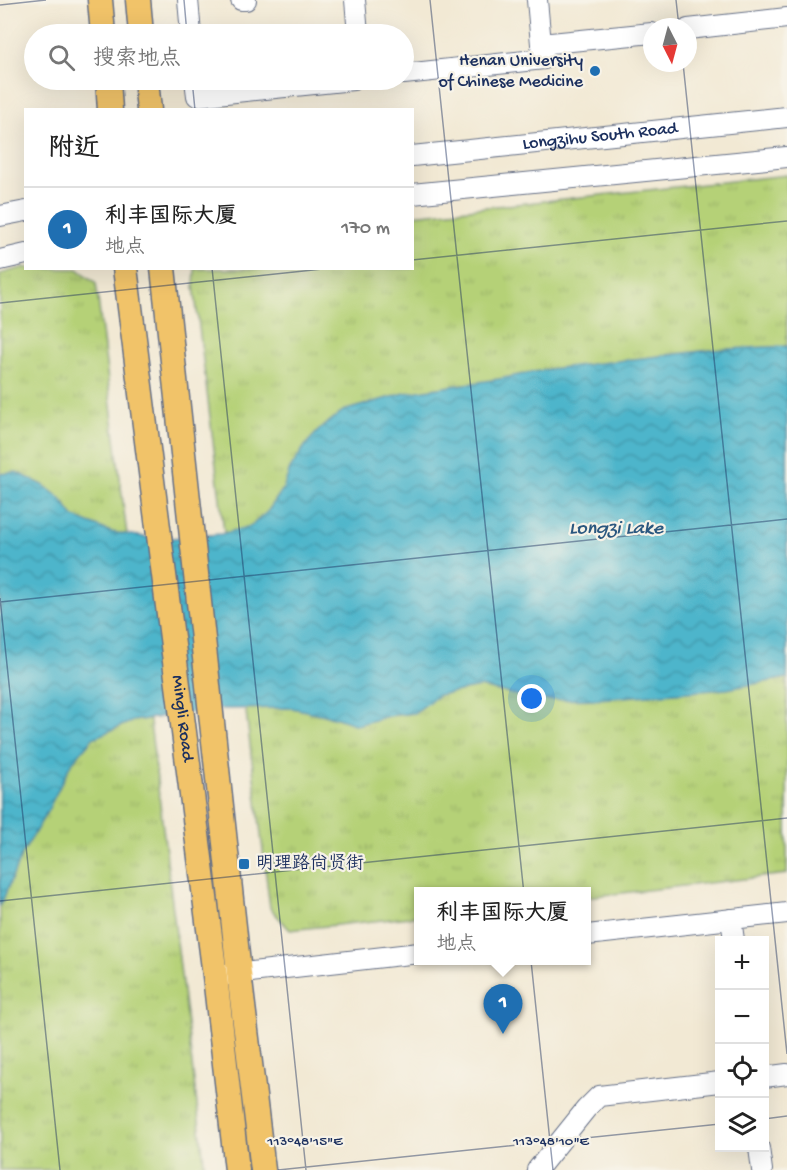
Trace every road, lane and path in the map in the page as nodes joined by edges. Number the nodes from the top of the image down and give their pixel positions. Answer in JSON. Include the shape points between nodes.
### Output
{"nodes":[{"id":1,"x":100,"y":0,"type":"edge"},
{"id":2,"x":138,"y":0,"type":"edge"},
{"id":3,"x":188,"y":0,"type":"edge"},
{"id":4,"x":241,"y":0,"type":"edge"},
{"id":5,"x":246,"y":0,"type":"edge"},
{"id":6,"x":355,"y":0,"type":"edge"},
{"id":7,"x":537,"y":0,"type":"edge"},
{"id":8,"x":787,"y":18,"type":"edge"},
{"id":9,"x":102,"y":24,"type":"edge"},
{"id":10,"x":140,"y":24,"type":"edge"},
{"id":11,"x":190,"y":24,"type":"edge"},
{"id":12,"x":357,"y":24,"type":"edge"},
{"id":13,"x":697,"y":28,"type":"edge"},
{"id":14,"x":643,"y":34,"type":"edge"},
{"id":15,"x":541,"y":44,"type":"junction"},
{"id":16,"x":414,"y":73,"type":"edge"},
{"id":17,"x":109,"y":90,"type":"edge"},
{"id":18,"x":147,"y":90,"type":"edge"},
{"id":19,"x":196,"y":90,"type":"edge"},
{"id":20,"x":256,"y":90,"type":"edge"},
{"id":21,"x":110,"y":108,"type":"edge"},
{"id":22,"x":149,"y":108,"type":"edge"},
{"id":23,"x":787,"y":117,"type":"edge"},
{"id":24,"x":414,"y":156,"type":"edge"},
{"id":25,"x":787,"y":157,"type":"edge"},
{"id":26,"x":414,"y":194,"type":"edge"},
{"id":27,"x":24,"y":210,"type":"edge"},
{"id":28,"x":0,"y":216,"type":"edge"},
{"id":29,"x":24,"y":254,"type":"edge"},
{"id":30,"x":0,"y":260,"type":"edge"},
{"id":31,"x":124,"y":270,"type":"edge"},
{"id":32,"x":163,"y":270,"type":"edge"},
{"id":33,"x":787,"y":913,"type":"edge"},
{"id":34,"x":731,"y":919,"type":"junction"},
{"id":35,"x":591,"y":935,"type":"edge"},
{"id":36,"x":733,"y":936,"type":"edge"},
{"id":37,"x":414,"y":954,"type":"edge"},
{"id":38,"x":239,"y":973,"type":"junction"},
{"id":39,"x":215,"y":976,"type":"junction"},
{"id":40,"x":787,"y":1074,"type":"edge"},
{"id":41,"x":769,"y":1076,"type":"edge"},
{"id":42,"x":715,"y":1083,"type":"edge"},
{"id":43,"x":760,"y":1152,"type":"edge"},
{"id":44,"x":237,"y":1170,"type":"edge"},
{"id":45,"x":263,"y":1170,"type":"edge"},
{"id":46,"x":537,"y":1170,"type":"edge"},
{"id":47,"x":762,"y":1170,"type":"edge"}],
"edges":[{"from":1,"to":9,"type":"main road"},
{"from":2,"to":10,"type":"main road"},
{"from":3,"to":11,"type":"street"},
{"from":4,"to":5,"type":"street"},
{"from":6,"to":12,"type":"street"},
{"from":7,"to":15,"type":"street"},
{"from":8,"to":13,"type":"street"},
{"from":14,"to":15,"type":"street"},
{"from":15,"to":16,"type":"street","via":[[544,59]]},
{"from":17,"to":21,"type":"main road"},
{"from":18,"to":22,"type":"main road"},
{"from":19,"to":20,"type":"street","via":[[197,96]]},
{"from":23,"to":24,"type":"street","name":"Longzihu South Road"},
{"from":25,"to":26,"type":"street"},
{"from":27,"to":28,"type":"street"},
{"from":29,"to":30,"type":"street"},
{"from":31,"to":39,"type":"main road","name":"Mingli Road"},
{"from":32,"to":38,"type":"main road","name":"Mingli Road"},
{"from":33,"to":34,"type":"street"},
{"from":34,"to":35,"type":"street"},
{"from":34,"to":36,"type":"street"},
{"from":37,"to":38,"type":"street"},
{"from":38,"to":39,"type":"street"},
{"from":38,"to":45,"type":"main road","name":"Mingli Road"},
{"from":39,"to":44,"type":"main road","name":"Mingli Road"},
{"from":40,"to":41,"type":"street"},
{"from":42,"to":46,"type":"street","via":[[599,1096]]},
{"from":43,"to":47,"type":"street"}]}
